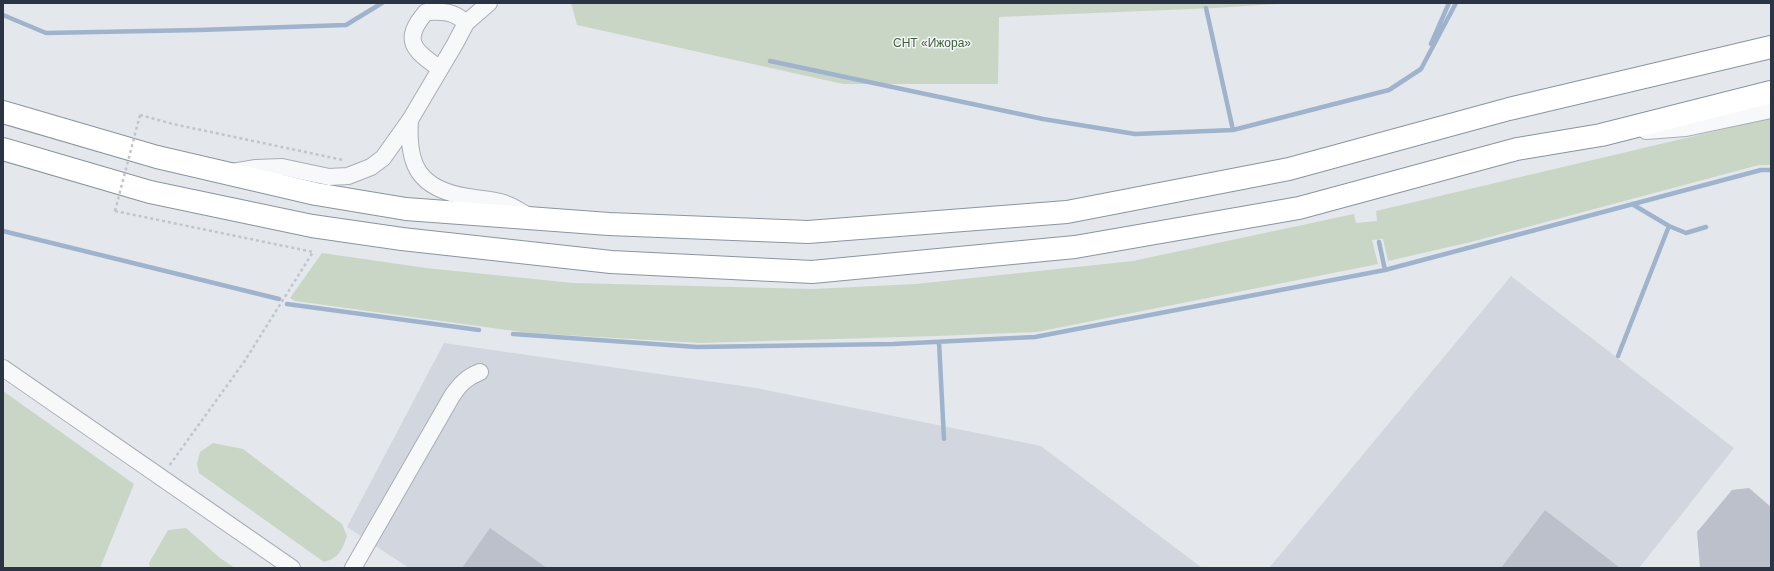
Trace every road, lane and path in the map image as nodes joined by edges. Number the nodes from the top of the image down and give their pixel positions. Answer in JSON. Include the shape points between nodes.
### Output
{"nodes":[{"id":1,"x":489,"y":3,"type":"edge"},
{"id":2,"x":466,"y":23,"type":"junction"},
{"id":3,"x":1771,"y":48,"type":"edge"},
{"id":4,"x":440,"y":69,"type":"junction"},
{"id":5,"x":1771,"y":92,"type":"edge"},
{"id":6,"x":1771,"y":110,"type":"edge"},
{"id":7,"x":3,"y":112,"type":"edge"},
{"id":8,"x":410,"y":120,"type":"junction"},
{"id":9,"x":1601,"y":135,"type":"junction"},
{"id":10,"x":3,"y":149,"type":"edge"},
{"id":11,"x":347,"y":160,"type":"dead end"},
{"id":12,"x":225,"y":173,"type":"junction"},
{"id":13,"x":534,"y":219,"type":"junction"},
{"id":14,"x":3,"y":368,"type":"edge"},
{"id":15,"x":480,"y":372,"type":"dead end"},
{"id":16,"x":161,"y":477,"type":"junction"},
{"id":17,"x":292,"y":568,"type":"edge"},
{"id":18,"x":353,"y":568,"type":"edge"}],
"edges":[{"from":1,"to":2,"type":"street"},
{"from":2,"to":4,"type":"street"},
{"from":2,"to":4,"type":"street","via":[[459,16],[438,11],[426,12],[415,25],[412,41],[416,50]]},
{"from":3,"to":13,"type":"highway","via":[[1509,109],[1288,169],[1067,212],[808,232]]},
{"from":4,"to":8,"type":"street"},
{"from":5,"to":9,"type":"highway"},
{"from":6,"to":9,"type":"street","via":[[1686,128]]},
{"from":7,"to":12,"type":"highway","via":[[157,157]]},
{"from":8,"to":12,"type":"street","via":[[383,158],[348,176],[329,177],[276,167]]},
{"from":8,"to":13,"type":"street","via":[[410,151],[418,172],[427,183],[460,196],[504,203]]},
{"from":9,"to":10,"type":"highway","via":[[1517,149],[1299,208],[1082,246],[812,272],[611,262],[402,239],[327,228],[150,192]]},
{"from":11,"to":16,"type":"path","bridge":true,"via":[[181,126],[140,115],[115,211],[314,252],[244,362]]},
{"from":12,"to":13,"type":"highway","via":[[316,194],[406,209]]},
{"from":14,"to":16,"type":"street"},
{"from":15,"to":18,"type":"street","via":[[469,376],[452,396]]},
{"from":16,"to":17,"type":"street"}]}
